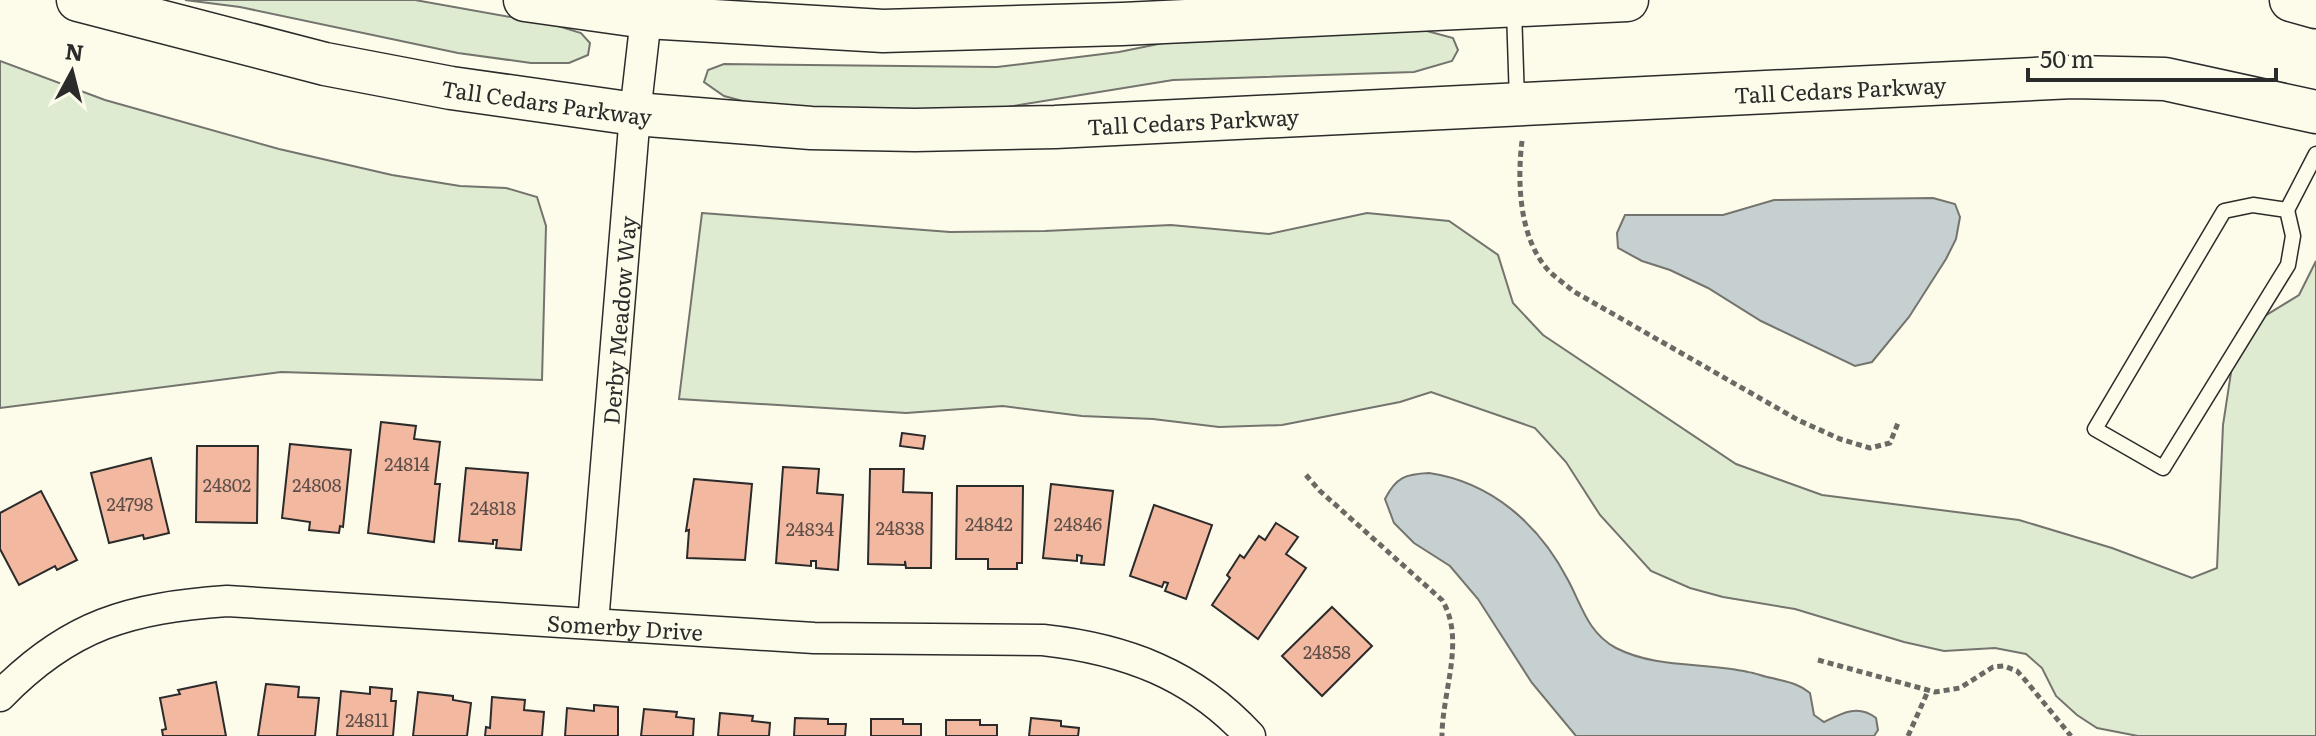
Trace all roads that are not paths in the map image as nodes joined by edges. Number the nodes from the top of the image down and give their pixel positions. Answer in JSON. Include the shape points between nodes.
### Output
{"nodes":[{"id":1,"x":78,"y":0,"type":"edge"},
{"id":2,"x":525,"y":0,"type":"edge"},
{"id":3,"x":1627,"y":0,"type":"edge"},
{"id":4,"x":2291,"y":0,"type":"edge"},
{"id":5,"x":1514,"y":5,"type":"junction"},
{"id":6,"x":2316,"y":7,"type":"edge"},
{"id":7,"x":647,"y":8,"type":"edge"},
{"id":8,"x":1517,"y":104,"type":"junction"},
{"id":9,"x":2316,"y":112,"type":"edge"},
{"id":10,"x":635,"y":114,"type":"junction"},
{"id":11,"x":2316,"y":154,"type":"edge"},
{"id":12,"x":2287,"y":210,"type":"junction"},
{"id":13,"x":593,"y":623,"type":"junction"},
{"id":14,"x":0,"y":696,"type":"edge"},
{"id":15,"x":1250,"y":736,"type":"edge"}],
"edges":[{"from":1,"to":10,"type":"main road","name":"Tall Cedars Parkway","via":[[325,64]]},
{"from":2,"to":7,"type":"main road"},
{"from":3,"to":5,"type":"main road"},
{"from":4,"to":6,"type":"main road"},
{"from":5,"to":7,"type":"main road","via":[[883,31]]},
{"from":5,"to":8,"type":"lane"},
{"from":7,"to":10,"type":"street","name":"Derby Meadow Way"},
{"from":8,"to":9,"type":"main road","name":"Tall Cedars Parkway","via":[[2073,77],[2165,79]]},
{"from":8,"to":10,"type":"main road","name":"Tall Cedars Parkway","via":[[915,130]]},
{"from":10,"to":13,"type":"street","name":"Derby Meadow Way"},
{"from":11,"to":12,"type":"lane"},
{"from":12,"to":12,"type":"lane","via":[[2253,205],[2224,211],[2095,429],[2163,468],[2288,265],[2293,236]]},
{"from":13,"to":14,"type":"street","name":"Somerby Drive","via":[[227,601],[171,605],[126,615],[74,636],[40,658]]},
{"from":13,"to":15,"type":"street","name":"Somerby Drive","via":[[814,638],[1077,644],[1170,673],[1208,696]]}]}
